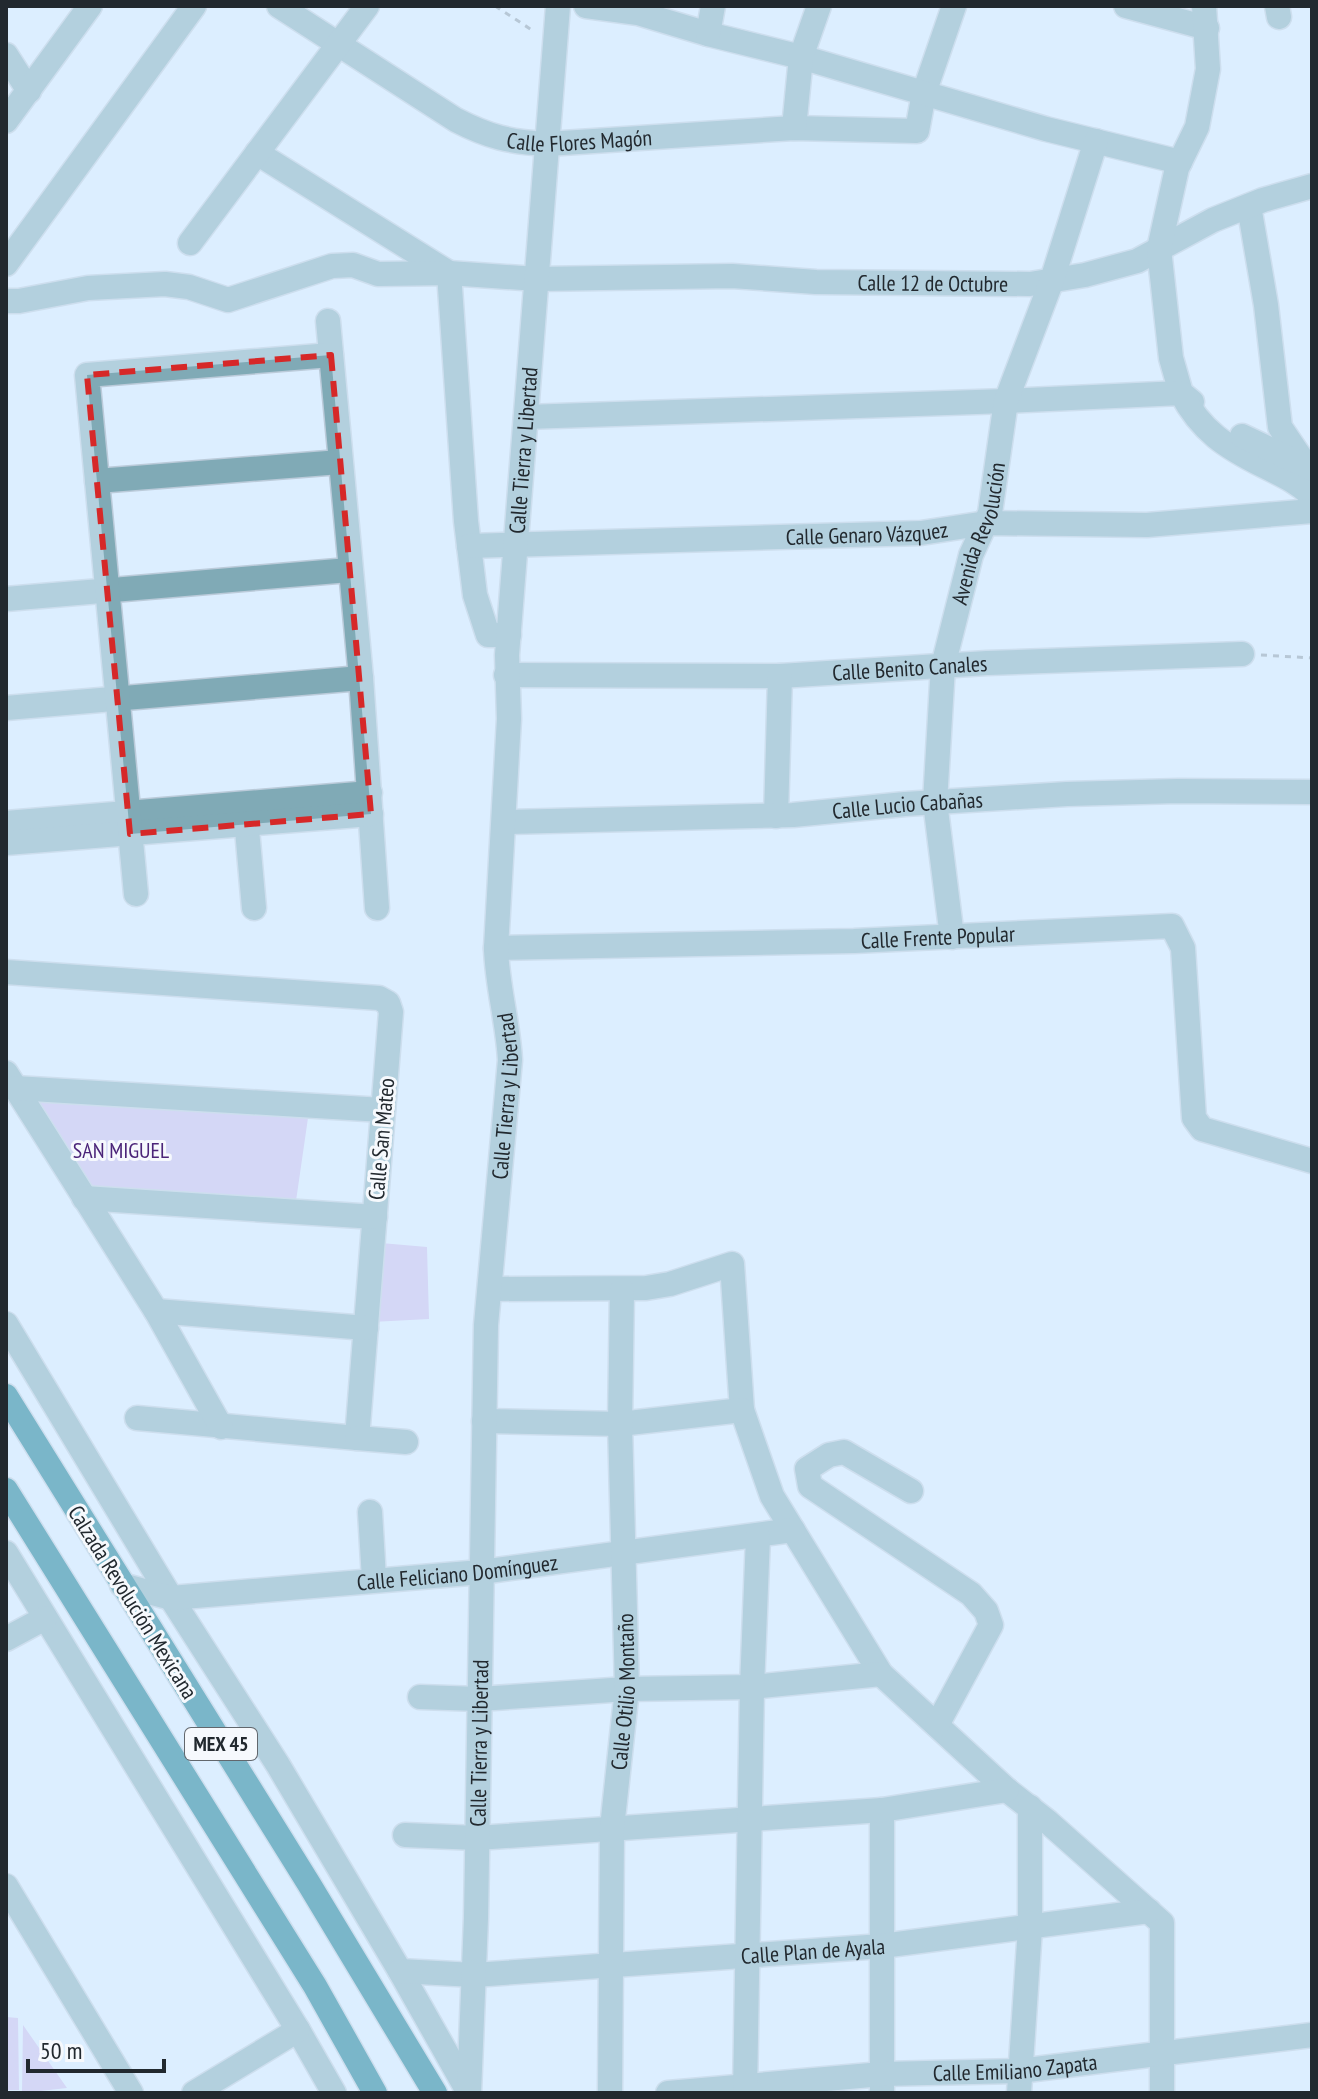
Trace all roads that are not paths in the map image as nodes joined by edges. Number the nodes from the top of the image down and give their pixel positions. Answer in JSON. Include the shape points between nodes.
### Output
{"nodes":[{"id":1,"x":90,"y":6,"type":"edge"},
{"id":2,"x":194,"y":6,"type":"edge"},
{"id":3,"x":279,"y":6,"type":"edge"},
{"id":4,"x":367,"y":6,"type":"edge"},
{"id":5,"x":558,"y":6,"type":"edge"},
{"id":6,"x":586,"y":6,"type":"edge"},
{"id":7,"x":713,"y":6,"type":"edge"},
{"id":8,"x":819,"y":6,"type":"edge"},
{"id":9,"x":954,"y":6,"type":"edge"},
{"id":10,"x":1126,"y":6,"type":"edge"},
{"id":11,"x":1206,"y":17,"type":"edge"},
{"id":12,"x":708,"y":34,"type":"junction"},
{"id":13,"x":338,"y":45,"type":"junction"},
{"id":14,"x":6,"y":55,"type":"edge"},
{"id":15,"x":801,"y":57,"type":"junction"},
{"id":16,"x":29,"y":91,"type":"junction"},
{"id":17,"x":924,"y":93,"type":"junction"},
{"id":18,"x":6,"y":121,"type":"edge"},
{"id":19,"x":794,"y":128,"type":"junction"},
{"id":20,"x":1096,"y":141,"type":"junction"},
{"id":21,"x":547,"y":144,"type":"junction"},
{"id":22,"x":257,"y":153,"type":"junction"},
{"id":23,"x":1180,"y":162,"type":"junction"},
{"id":24,"x":1312,"y":186,"type":"edge"},
{"id":25,"x":1249,"y":206,"type":"junction"},
{"id":26,"x":190,"y":243,"type":"dead end"},
{"id":27,"x":1159,"y":249,"type":"junction"},
{"id":28,"x":6,"y":264,"type":"edge"},
{"id":29,"x":449,"y":273,"type":"junction"},
{"id":30,"x":537,"y":279,"type":"junction"},
{"id":31,"x":1052,"y":280,"type":"junction"},
{"id":32,"x":6,"y":301,"type":"edge"},
{"id":33,"x":328,"y":321,"type":"dead end"},
{"id":34,"x":331,"y":355,"type":"junction"},
{"id":35,"x":1181,"y":393,"type":"junction"},
{"id":36,"x":1006,"y":401,"type":"junction"},
{"id":37,"x":526,"y":417,"type":"junction"},
{"id":38,"x":340,"y":462,"type":"junction"},
{"id":39,"x":1309,"y":468,"type":"edge"},
{"id":40,"x":97,"y":481,"type":"junction"},
{"id":41,"x":1312,"y":496,"type":"edge"},
{"id":42,"x":1312,"y":511,"type":"edge"},
{"id":43,"x":986,"y":523,"type":"junction"},
{"id":44,"x":469,"y":546,"type":"junction"},
{"id":45,"x":516,"y":547,"type":"junction"},
{"id":46,"x":349,"y":570,"type":"junction"},
{"id":47,"x":106,"y":590,"type":"junction"},
{"id":48,"x":6,"y":599,"type":"edge"},
{"id":49,"x":509,"y":635,"type":"junction"},
{"id":50,"x":1242,"y":654,"type":"road end"},
{"id":51,"x":943,"y":666,"type":"junction"},
{"id":52,"x":506,"y":675,"type":"junction"},
{"id":53,"x":780,"y":676,"type":"junction"},
{"id":54,"x":361,"y":678,"type":"junction"},
{"id":55,"x":117,"y":699,"type":"junction"},
{"id":56,"x":6,"y":708,"type":"edge"},
{"id":57,"x":1312,"y":792,"type":"edge"},
{"id":58,"x":935,"y":802,"type":"junction"},
{"id":59,"x":370,"y":804,"type":"junction"},
{"id":60,"x":246,"y":813,"type":"junction"},
{"id":61,"x":776,"y":816,"type":"junction"},
{"id":62,"x":504,"y":822,"type":"junction"},
{"id":63,"x":6,"y":823,"type":"edge"},
{"id":64,"x":130,"y":824,"type":"junction"},
{"id":65,"x":6,"y":843,"type":"edge"},
{"id":66,"x":136,"y":894,"type":"dead end"},
{"id":67,"x":254,"y":908,"type":"dead end"},
{"id":68,"x":377,"y":908,"type":"dead end"},
{"id":69,"x":952,"y":937,"type":"junction"},
{"id":70,"x":496,"y":948,"type":"junction"},
{"id":71,"x":6,"y":972,"type":"edge"},
{"id":72,"x":10,"y":1080,"type":"edge"},
{"id":73,"x":383,"y":1110,"type":"junction"},
{"id":74,"x":1312,"y":1161,"type":"edge"},
{"id":75,"x":84,"y":1198,"type":"junction"},
{"id":76,"x":375,"y":1217,"type":"junction"},
{"id":77,"x":490,"y":1289,"type":"junction"},
{"id":78,"x":622,"y":1290,"type":"junction"},
{"id":79,"x":156,"y":1311,"type":"junction"},
{"id":80,"x":6,"y":1324,"type":"edge"},
{"id":81,"x":366,"y":1328,"type":"junction"},
{"id":82,"x":6,"y":1396,"type":"edge"},
{"id":83,"x":742,"y":1410,"type":"junction"},
{"id":84,"x":137,"y":1418,"type":"dead end"},
{"id":85,"x":484,"y":1421,"type":"junction"},
{"id":86,"x":620,"y":1424,"type":"junction"},
{"id":87,"x":221,"y":1427,"type":"junction"},
{"id":88,"x":357,"y":1438,"type":"junction"},
{"id":89,"x":406,"y":1442,"type":"dead end"},
{"id":90,"x":6,"y":1490,"type":"edge"},
{"id":91,"x":911,"y":1491,"type":"dead end"},
{"id":92,"x":370,"y":1512,"type":"dead end"},
{"id":93,"x":793,"y":1530,"type":"junction"},
{"id":94,"x":758,"y":1537,"type":"junction"},
{"id":95,"x":6,"y":1553,"type":"edge"},
{"id":96,"x":623,"y":1553,"type":"junction"},
{"id":97,"x":481,"y":1572,"type":"junction"},
{"id":98,"x":374,"y":1579,"type":"junction"},
{"id":99,"x":122,"y":1585,"type":"junction"},
{"id":100,"x":171,"y":1598,"type":"junction"},
{"id":101,"x":45,"y":1618,"type":"junction"},
{"id":102,"x":6,"y":1639,"type":"edge"},
{"id":103,"x":881,"y":1674,"type":"junction"},
{"id":104,"x":752,"y":1687,"type":"junction"},
{"id":105,"x":627,"y":1689,"type":"junction"},
{"id":106,"x":420,"y":1697,"type":"dead end"},
{"id":107,"x":479,"y":1699,"type":"junction"},
{"id":108,"x":937,"y":1725,"type":"junction"},
{"id":109,"x":1007,"y":1790,"type":"junction"},
{"id":110,"x":1030,"y":1807,"type":"junction"},
{"id":111,"x":882,"y":1810,"type":"junction"},
{"id":112,"x":750,"y":1819,"type":"junction"},
{"id":113,"x":612,"y":1828,"type":"junction"},
{"id":114,"x":405,"y":1835,"type":"dead end"},
{"id":115,"x":477,"y":1838,"type":"junction"},
{"id":116,"x":6,"y":1886,"type":"edge"},
{"id":117,"x":1149,"y":1911,"type":"junction"},
{"id":118,"x":1030,"y":1928,"type":"junction"},
{"id":119,"x":882,"y":1946,"type":"junction"},
{"id":120,"x":748,"y":1956,"type":"junction"},
{"id":121,"x":610,"y":1965,"type":"junction"},
{"id":122,"x":400,"y":1971,"type":"junction"},
{"id":123,"x":474,"y":1975,"type":"junction"},
{"id":124,"x":298,"y":2030,"type":"junction"},
{"id":125,"x":1312,"y":2035,"type":"edge"},
{"id":126,"x":1161,"y":2052,"type":"junction"},
{"id":127,"x":1019,"y":2082,"type":"edge"},
{"id":128,"x":882,"y":2084,"type":"edge"},
{"id":129,"x":745,"y":2090,"type":"edge"},
{"id":130,"x":131,"y":2093,"type":"edge"},
{"id":131,"x":194,"y":2093,"type":"edge"},
{"id":132,"x":334,"y":2093,"type":"edge"},
{"id":133,"x":375,"y":2093,"type":"edge"},
{"id":134,"x":435,"y":2093,"type":"edge"},
{"id":135,"x":469,"y":2093,"type":"edge"},
{"id":136,"x":610,"y":2093,"type":"edge"},
{"id":137,"x":668,"y":2093,"type":"edge"},
{"id":138,"x":1162,"y":2093,"type":"edge"}],
"edges":[{"from":1,"to":16,"type":"street"},
{"from":2,"to":28,"type":"street"},
{"from":3,"to":13,"type":"street","name":"Calle Flores Magón"},
{"from":4,"to":13,"type":"street"},
{"from":5,"to":21,"type":"street","name":"Calle Tierra y Libertad"},
{"from":6,"to":12,"type":"street","via":[[638,13]]},
{"from":7,"to":12,"type":"street"},
{"from":8,"to":15,"type":"street"},
{"from":9,"to":17,"type":"street"},
{"from":10,"to":11,"type":"street"},
{"from":11,"to":23,"type":"street","via":[[1208,69],[1197,127]]},
{"from":12,"to":15,"type":"street"},
{"from":13,"to":21,"type":"street","name":"Calle Flores Magón","via":[[486,136]]},
{"from":13,"to":22,"type":"street"},
{"from":14,"to":16,"type":"street"},
{"from":15,"to":17,"type":"street"},
{"from":15,"to":19,"type":"street"},
{"from":16,"to":18,"type":"street"},
{"from":17,"to":19,"type":"street","name":"Calle Flores Magón","via":[[917,131]]},
{"from":17,"to":20,"type":"street"},
{"from":19,"to":21,"type":"street","name":"Calle Flores Magón"},
{"from":20,"to":23,"type":"street"},
{"from":20,"to":31,"type":"street","name":"Avenida Revolución"},
{"from":21,"to":30,"type":"street","name":"Calle Tierra y Libertad"},
{"from":22,"to":26,"type":"street"},
{"from":22,"to":29,"type":"street"},
{"from":23,"to":27,"type":"street"},
{"from":24,"to":25,"type":"street","name":"Calle 12 de Octubre"},
{"from":25,"to":27,"type":"street","name":"Calle 12 de Octubre"},
{"from":25,"to":39,"type":"street","via":[[1280,427]]},
{"from":27,"to":31,"type":"street","name":"Calle 12 de Octubre","via":[[1137,261]]},
{"from":27,"to":35,"type":"street","via":[[1171,358]]},
{"from":29,"to":30,"type":"street","name":"Calle 12 de Octubre"},
{"from":29,"to":32,"type":"street","name":"Calle 12 de Octubre","via":[[378,274],[353,265],[332,266],[228,300],[165,284],[88,288]]},
{"from":29,"to":44,"type":"street"},
{"from":30,"to":31,"type":"street","name":"Calle 12 de Octubre","via":[[732,276],[981,284]]},
{"from":30,"to":37,"type":"street","name":"Calle Tierra y Libertad"},
{"from":31,"to":36,"type":"street","name":"Avenida Revolución"},
{"from":33,"to":34,"type":"street"},
{"from":34,"to":38,"type":"street"},
{"from":34,"to":40,"type":"street","via":[[87,375]]},
{"from":35,"to":36,"type":"street"},
{"from":35,"to":39,"type":"street","via":[[1254,443]]},
{"from":35,"to":41,"type":"street","via":[[1194,418],[1220,441]]},
{"from":36,"to":37,"type":"street"},
{"from":36,"to":43,"type":"street","name":"Avenida Revolución"},
{"from":37,"to":45,"type":"street","name":"Calle Tierra y Libertad"},
{"from":38,"to":40,"type":"street"},
{"from":38,"to":46,"type":"street"},
{"from":40,"to":47,"type":"street"},
{"from":42,"to":43,"type":"street","name":"Calle Genaro Vázquez","via":[[1147,525]]},
{"from":43,"to":45,"type":"street","name":"Calle Genaro Vázquez","via":[[921,533]]},
{"from":43,"to":51,"type":"street","name":"Avenida Revolución","via":[[971,555]]},
{"from":44,"to":45,"type":"street","name":"Calle Genaro Vázquez"},
{"from":44,"to":49,"type":"street","via":[[475,595],[488,635]]},
{"from":45,"to":49,"type":"street","name":"Calle Tierra y Libertad"},
{"from":46,"to":47,"type":"street"},
{"from":46,"to":54,"type":"street"},
{"from":47,"to":48,"type":"street"},
{"from":47,"to":55,"type":"street"},
{"from":49,"to":52,"type":"street","name":"Calle Tierra y Libertad"},
{"from":50,"to":51,"type":"street","name":"Calle Benito Canales"},
{"from":51,"to":53,"type":"street","name":"Calle Benito Canales"},
{"from":51,"to":58,"type":"street","name":"Avenida Revolución"},
{"from":52,"to":53,"type":"street","name":"Calle Benito Canales"},
{"from":52,"to":62,"type":"street","name":"Calle Tierra y Libertad"},
{"from":53,"to":61,"type":"street"},
{"from":54,"to":55,"type":"street"},
{"from":54,"to":59,"type":"street"},
{"from":55,"to":56,"type":"street"},
{"from":55,"to":64,"type":"street"},
{"from":57,"to":58,"type":"street","name":"Calle Lucio Cabañas","via":[[1178,791]]},
{"from":58,"to":61,"type":"street","name":"Calle Lucio Cabañas"},
{"from":58,"to":69,"type":"street","name":"Avenida Revolución"},
{"from":59,"to":60,"type":"street"},
{"from":59,"to":68,"type":"street"},
{"from":60,"to":64,"type":"street"},
{"from":60,"to":67,"type":"street"},
{"from":61,"to":62,"type":"street","name":"Calle Lucio Cabañas"},
{"from":62,"to":70,"type":"street","name":"Calle Tierra y Libertad"},
{"from":63,"to":64,"type":"street"},
{"from":64,"to":65,"type":"street"},
{"from":64,"to":66,"type":"street"},
{"from":69,"to":70,"type":"street","name":"Calle Frente Popular"},
{"from":69,"to":74,"type":"street","name":"Calle Frente Popular","via":[[1172,926],[1183,948],[1194,1118],[1202,1129]]},
{"from":70,"to":77,"type":"street","name":"Calle Tierra y Libertad","via":[[510,1060]]},
{"from":71,"to":73,"type":"street","name":"Calle San Mateo","via":[[379,998],[391,1012]]},
{"from":72,"to":73,"type":"street"},
{"from":72,"to":75,"type":"street"},
{"from":73,"to":76,"type":"street","name":"Calle San Mateo"},
{"from":75,"to":76,"type":"street"},
{"from":75,"to":79,"type":"street"},
{"from":76,"to":81,"type":"street","name":"Calle San Mateo"},
{"from":77,"to":78,"type":"street"},
{"from":77,"to":85,"type":"street","name":"Calle Tierra y Libertad"},
{"from":78,"to":83,"type":"street","via":[[670,1284],[732,1264]]},
{"from":78,"to":86,"type":"street","name":"Calle Otilio Montaño"},
{"from":79,"to":81,"type":"street"},
{"from":79,"to":87,"type":"street"},
{"from":80,"to":100,"type":"street"},
{"from":81,"to":88,"type":"street","name":"Calle San Mateo"},
{"from":82,"to":99,"type":"main road","name":"Calzada Revolución Mexicana","number":"MEX 45"},
{"from":83,"to":86,"type":"street"},
{"from":83,"to":93,"type":"street","via":[[772,1496]]},
{"from":84,"to":87,"type":"street"},
{"from":85,"to":86,"type":"street"},
{"from":85,"to":97,"type":"street","name":"Calle Tierra y Libertad"},
{"from":86,"to":96,"type":"street","name":"Calle Otilio Montaño"},
{"from":87,"to":88,"type":"street"},
{"from":88,"to":89,"type":"street"},
{"from":90,"to":133,"type":"main road","number":"MEX 45","via":[[315,1986]]},
{"from":91,"to":108,"type":"street","via":[[844,1452],[807,1469],[810,1486],[971,1594],[986,1611],[991,1625]]},
{"from":92,"to":98,"type":"street"},
{"from":93,"to":94,"type":"street","name":"Calle Feliciano Domínguez"},
{"from":93,"to":103,"type":"street"},
{"from":94,"to":96,"type":"street","name":"Calle Feliciano Domínguez"},
{"from":94,"to":104,"type":"street"},
{"from":95,"to":101,"type":"street"},
{"from":96,"to":97,"type":"street","name":"Calle Feliciano Domínguez"},
{"from":96,"to":105,"type":"street","name":"Calle Otilio Montaño"},
{"from":97,"to":98,"type":"street","name":"Calle Feliciano Domínguez"},
{"from":97,"to":107,"type":"street","name":"Calle Tierra y Libertad"},
{"from":98,"to":100,"type":"street","name":"Calle Feliciano Domínguez"},
{"from":99,"to":100,"type":"street","name":"Calle Feliciano Domínguez"},
{"from":99,"to":134,"type":"main road","name":"Calzada Revolución Mexicana","number":"MEX 45"},
{"from":100,"to":122,"type":"street"},
{"from":101,"to":102,"type":"street"},
{"from":101,"to":124,"type":"street"},
{"from":103,"to":104,"type":"street"},
{"from":103,"to":108,"type":"street"},
{"from":104,"to":105,"type":"street"},
{"from":104,"to":112,"type":"street"},
{"from":105,"to":107,"type":"street"},
{"from":105,"to":113,"type":"street","name":"Calle Otilio Montaño"},
{"from":106,"to":107,"type":"street"},
{"from":107,"to":115,"type":"street","name":"Calle Tierra y Libertad"},
{"from":108,"to":109,"type":"street"},
{"from":109,"to":110,"type":"street"},
{"from":109,"to":111,"type":"street"},
{"from":110,"to":117,"type":"street"},
{"from":110,"to":118,"type":"street"},
{"from":111,"to":112,"type":"street"},
{"from":111,"to":119,"type":"street"},
{"from":112,"to":113,"type":"street"},
{"from":112,"to":120,"type":"street"},
{"from":113,"to":115,"type":"street"},
{"from":113,"to":121,"type":"street","name":"Calle Otilio Montaño"},
{"from":114,"to":115,"type":"street"},
{"from":115,"to":123,"type":"street","name":"Calle Tierra y Libertad"},
{"from":116,"to":130,"type":"street"},
{"from":117,"to":118,"type":"street","name":"Calle Plan de Ayala"},
{"from":117,"to":126,"type":"street","via":[[1162,1923]]},
{"from":118,"to":119,"type":"street","name":"Calle Plan de Ayala"},
{"from":118,"to":127,"type":"street"},
{"from":119,"to":120,"type":"street","name":"Calle Plan de Ayala"},
{"from":119,"to":128,"type":"street"},
{"from":120,"to":121,"type":"street","name":"Calle Plan de Ayala"},
{"from":120,"to":129,"type":"street"},
{"from":121,"to":123,"type":"street","name":"Calle Plan de Ayala"},
{"from":121,"to":136,"type":"street","name":"Calle Otilio Montaño"},
{"from":122,"to":123,"type":"street","name":"Calle Plan de Ayala"},
{"from":122,"to":135,"type":"street"},
{"from":123,"to":135,"type":"street","name":"Calle Tierra y Libertad"},
{"from":124,"to":131,"type":"street"},
{"from":124,"to":132,"type":"street"},
{"from":125,"to":126,"type":"street","name":"Calle Emiliano Zapata"},
{"from":126,"to":127,"type":"street","name":"Calle Emiliano Zapata"},
{"from":126,"to":138,"type":"street"},
{"from":127,"to":128,"type":"street","name":"Calle Emiliano Zapata"},
{"from":128,"to":129,"type":"street","name":"Calle Emiliano Zapata"},
{"from":129,"to":137,"type":"street","name":"Calle Emiliano Zapata"}]}
